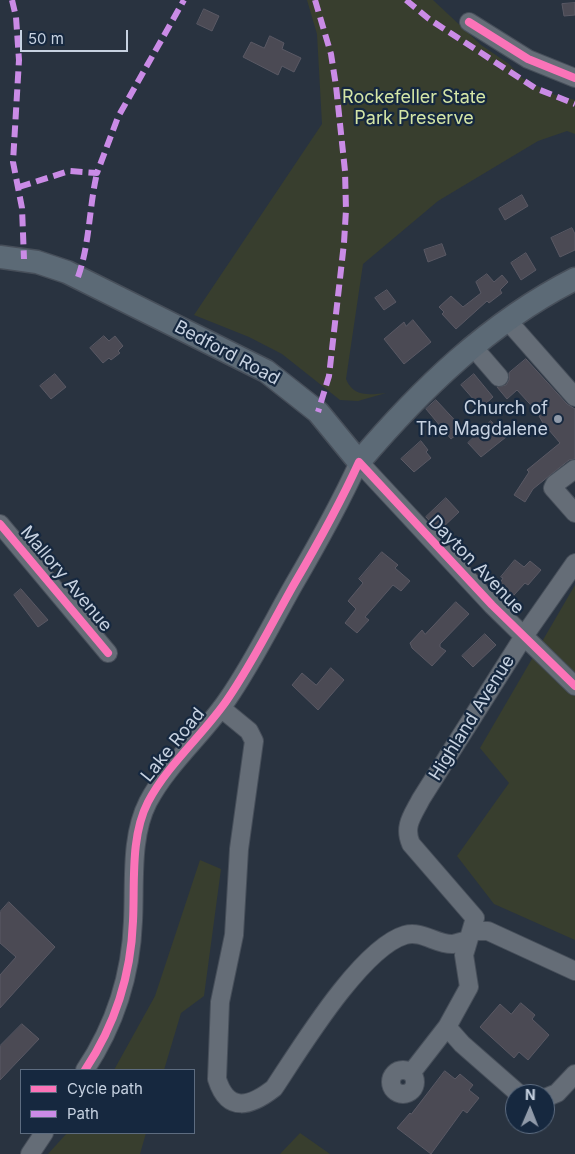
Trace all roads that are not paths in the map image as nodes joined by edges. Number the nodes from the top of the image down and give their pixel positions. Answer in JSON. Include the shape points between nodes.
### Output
{"nodes":[{"id":1,"x":469,"y":22,"type":"dead end"},
{"id":2,"x":575,"y":78,"type":"edge"},
{"id":3,"x":0,"y":257,"type":"edge"},
{"id":4,"x":575,"y":279,"type":"edge"},
{"id":5,"x":508,"y":321,"type":"junction"},
{"id":6,"x":474,"y":348,"type":"junction"},
{"id":7,"x":499,"y":378,"type":"dead end"},
{"id":8,"x":575,"y":397,"type":"edge"},
{"id":9,"x":359,"y":462,"type":"junction"},
{"id":10,"x":575,"y":469,"type":"edge"},
{"id":11,"x":575,"y":513,"type":"edge"},
{"id":12,"x":0,"y":524,"type":"edge"},
{"id":13,"x":575,"y":563,"type":"edge"},
{"id":14,"x":524,"y":636,"type":"junction"},
{"id":15,"x":108,"y":653,"type":"dead end"},
{"id":16,"x":575,"y":686,"type":"edge"},
{"id":17,"x":221,"y":708,"type":"junction"},
{"id":18,"x":470,"y":936,"type":"junction"},
{"id":19,"x":575,"y":971,"type":"edge"},
{"id":20,"x":447,"y":1027,"type":"junction"},
{"id":21,"x":86,"y":1069,"type":"edge"},
{"id":22,"x":412,"y":1072,"type":"dead end"},
{"id":23,"x":575,"y":1074,"type":"edge"},
{"id":24,"x":508,"y":1084,"type":"edge"},
{"id":25,"x":555,"y":1094,"type":"edge"},
{"id":26,"x":43,"y":1134,"type":"edge"},
{"id":27,"x":30,"y":1154,"type":"edge"}],
"edges":[{"from":1,"to":2,"type":"street","via":[[528,59]]},
{"from":3,"to":9,"type":"main road","name":"Bedford Road","via":[[38,262],[67,272],[266,370],[318,412]]},
{"from":4,"to":5,"type":"main road"},
{"from":5,"to":6,"type":"main road"},
{"from":5,"to":8,"type":"street"},
{"from":6,"to":7,"type":"street"},
{"from":6,"to":9,"type":"main road","via":[[434,379]]},
{"from":9,"to":14,"type":"street","name":"Dayton Avenue"},
{"from":9,"to":17,"type":"street","name":"Lake Road","via":[[327,530],[244,675]]},
{"from":10,"to":11,"type":"street","via":[[553,488]]},
{"from":12,"to":15,"type":"street","name":"Mallory Avenue"},
{"from":13,"to":14,"type":"street","name":"Highland Avenue"},
{"from":14,"to":16,"type":"street","name":"Dayton Avenue"},
{"from":14,"to":18,"type":"street","name":"Highland Avenue","via":[[408,824],[411,844],[475,918]]},
{"from":17,"to":18,"type":"street","via":[[249,731],[254,741],[239,849],[234,935],[220,1002],[217,1079],[220,1089],[229,1098],[249,1104],[274,1088],[339,993],[371,958],[393,940],[407,934],[419,934],[452,944]]},
{"from":17,"to":21,"type":"street","name":"Lake Road","via":[[164,777],[148,802],[139,828],[130,964],[120,1002]]},
{"from":18,"to":19,"type":"street","via":[[488,931]]},
{"from":18,"to":20,"type":"street","via":[[464,954],[469,987]]},
{"from":20,"to":22,"type":"street"},
{"from":20,"to":24,"type":"street"},
{"from":23,"to":25,"type":"street"},
{"from":26,"to":27,"type":"street"}]}
